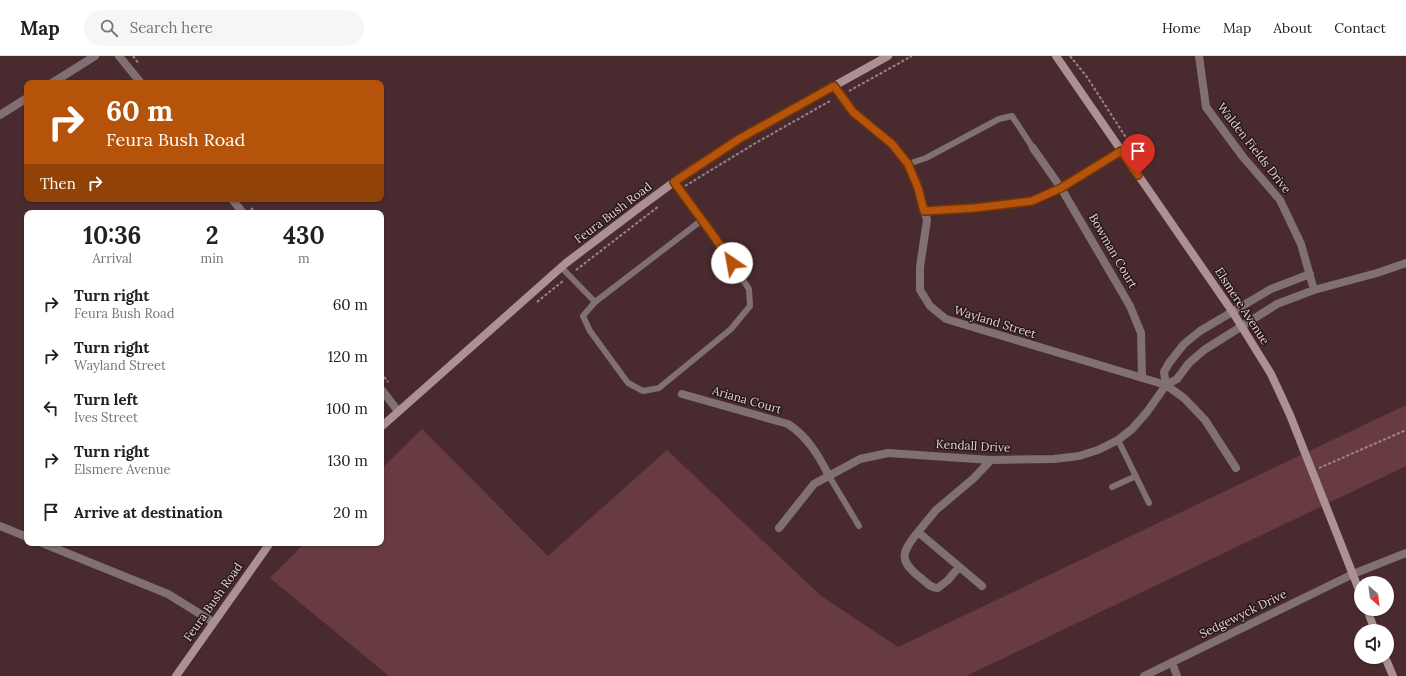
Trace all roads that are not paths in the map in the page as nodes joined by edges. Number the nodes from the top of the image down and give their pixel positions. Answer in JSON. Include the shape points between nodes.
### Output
{"nodes":[{"id":1,"x":95,"y":56,"type":"edge"},
{"id":2,"x":119,"y":56,"type":"edge"},
{"id":3,"x":888,"y":56,"type":"edge"},
{"id":4,"x":1056,"y":56,"type":"edge"},
{"id":5,"x":1199,"y":56,"type":"edge"},
{"id":6,"x":57,"y":80,"type":"edge"},
{"id":7,"x":139,"y":80,"type":"edge"},
{"id":8,"x":834,"y":86,"type":"junction"},
{"id":9,"x":24,"y":100,"type":"edge"},
{"id":10,"x":0,"y":115,"type":"edge"},
{"id":11,"x":1033,"y":148,"type":"joint"},
{"id":12,"x":1121,"y":151,"type":"junction"},
{"id":13,"x":908,"y":164,"type":"junction"},
{"id":14,"x":674,"y":182,"type":"junction"},
{"id":15,"x":1061,"y":188,"type":"junction"},
{"id":16,"x":234,"y":202,"type":"edge"},
{"id":17,"x":241,"y":210,"type":"edge"},
{"id":18,"x":924,"y":211,"type":"junction"},
{"id":19,"x":702,"y":220,"type":"junction"},
{"id":20,"x":1406,"y":263,"type":"edge"},
{"id":21,"x":561,"y":267,"type":"junction"},
{"id":22,"x":1310,"y":274,"type":"junction"},
{"id":23,"x":1314,"y":290,"type":"junction"},
{"id":24,"x":595,"y":302,"type":"junction"},
{"id":25,"x":1232,"y":312,"type":"junction"},
{"id":26,"x":1242,"y":326,"type":"junction"},
{"id":27,"x":1142,"y":378,"type":"junction"},
{"id":28,"x":1166,"y":385,"type":"junction"},
{"id":29,"x":384,"y":393,"type":"edge"},
{"id":30,"x":682,"y":394,"type":"dead end"},
{"id":31,"x":398,"y":411,"type":"junction"},
{"id":32,"x":384,"y":424,"type":"edge"},
{"id":33,"x":1118,"y":440,"type":"junction"},
{"id":34,"x":990,"y":460,"type":"junction"},
{"id":35,"x":1236,"y":468,"type":"dead end"},
{"id":36,"x":829,"y":476,"type":"junction"},
{"id":37,"x":1136,"y":476,"type":"junction"},
{"id":38,"x":1112,"y":487,"type":"dead end"},
{"id":39,"x":1149,"y":503,"type":"dead end"},
{"id":40,"x":0,"y":526,"type":"edge"},
{"id":41,"x":859,"y":526,"type":"dead end"},
{"id":42,"x":778,"y":528,"type":"dead end"},
{"id":43,"x":918,"y":532,"type":"junction"},
{"id":44,"x":24,"y":536,"type":"edge"},
{"id":45,"x":49,"y":546,"type":"edge"},
{"id":46,"x":268,"y":546,"type":"edge"},
{"id":47,"x":1406,"y":553,"type":"edge"},
{"id":48,"x":959,"y":567,"type":"junction"},
{"id":49,"x":1353,"y":574,"type":"junction"},
{"id":50,"x":982,"y":586,"type":"dead end"},
{"id":51,"x":214,"y":622,"type":"junction"},
{"id":52,"x":1172,"y":662,"type":"junction"},
{"id":53,"x":1388,"y":664,"type":"edge"},
{"id":54,"x":176,"y":676,"type":"edge"},
{"id":55,"x":1144,"y":676,"type":"edge"},
{"id":56,"x":1177,"y":676,"type":"edge"},
{"id":57,"x":1393,"y":676,"type":"edge"}],
"edges":[{"from":1,"to":6,"type":"street"},
{"from":2,"to":7,"type":"street"},
{"from":3,"to":8,"type":"main road","name":"Feura Bush Road"},
{"from":4,"to":12,"type":"main road","name":"Elsmere Avenue"},
{"from":5,"to":22,"type":"street","name":"Walden Fields Drive","via":[[1206,107],[1243,157],[1280,200],[1301,244]]},
{"from":8,"to":13,"type":"street","name":"Wayland Street","via":[[853,112],[892,144]]},
{"from":8,"to":14,"type":"main road","name":"Feura Bush Road","via":[[739,139]]},
{"from":9,"to":10,"type":"street"},
{"from":11,"to":13,"type":"lane","via":[[1012,116],[999,119],[926,158]]},
{"from":11,"to":15,"type":"street","name":"Bowman Court"},
{"from":12,"to":15,"type":"street"},
{"from":12,"to":25,"type":"main road","name":"Elsmere Avenue"},
{"from":13,"to":18,"type":"street","name":"Wayland Street"},
{"from":14,"to":19,"type":"lane"},
{"from":14,"to":21,"type":"main road","name":"Feura Bush Road"},
{"from":15,"to":18,"type":"street","via":[[1032,201]]},
{"from":15,"to":27,"type":"street","name":"Bowman Court","via":[[1130,306],[1141,333]]},
{"from":16,"to":17,"type":"street"},
{"from":18,"to":27,"type":"street","name":"Wayland Street","via":[[927,220],[920,267],[920,290],[930,306],[946,319]]},
{"from":19,"to":24,"type":"lane"},
{"from":19,"to":24,"type":"lane","via":[[749,289],[750,306],[731,330],[659,388],[643,391],[628,383],[590,331],[583,316]]},
{"from":20,"to":23,"type":"street"},
{"from":21,"to":24,"type":"lane"},
{"from":21,"to":31,"type":"main road","name":"Feura Bush Road"},
{"from":22,"to":23,"type":"street","name":"Walden Fields Drive"},
{"from":22,"to":25,"type":"street","via":[[1271,289]]},
{"from":23,"to":26,"type":"street","via":[[1277,304]]},
{"from":25,"to":26,"type":"main road","name":"Elsmere Avenue"},
{"from":25,"to":28,"type":"street","via":[[1184,344],[1164,372]]},
{"from":26,"to":28,"type":"street","name":"Kendall Drive","via":[[1204,350],[1177,379]]},
{"from":26,"to":49,"type":"main road","name":"Elsmere Avenue","via":[[1271,374],[1290,415]]},
{"from":27,"to":28,"type":"street","name":"Wayland Street"},
{"from":28,"to":33,"type":"street","name":"Kendall Drive","via":[[1147,412]]},
{"from":28,"to":35,"type":"street","name":"Wayland Street","via":[[1184,398],[1205,420]]},
{"from":29,"to":31,"type":"street"},
{"from":30,"to":36,"type":"street","name":"Ariana Court","via":[[788,424],[810,445]]},
{"from":31,"to":32,"type":"main road","name":"Feura Bush Road"},
{"from":33,"to":34,"type":"street","name":"Kendall Drive","via":[[1079,456]]},
{"from":33,"to":37,"type":"lane"},
{"from":34,"to":36,"type":"street","name":"Kendall Drive","via":[[888,453],[860,459]]},
{"from":34,"to":43,"type":"street","via":[[974,478],[936,510]]},
{"from":36,"to":41,"type":"lane"},
{"from":36,"to":42,"type":"street","name":"Kendall Drive","via":[[814,484]]},
{"from":37,"to":38,"type":"lane"},
{"from":37,"to":39,"type":"lane"},
{"from":40,"to":44,"type":"street"},
{"from":43,"to":48,"type":"street"},
{"from":43,"to":48,"type":"street","via":[[904,554],[905,563],[913,572],[930,586],[938,588]]},
{"from":45,"to":51,"type":"street","via":[[168,594]]},
{"from":46,"to":51,"type":"main road","name":"Feura Bush Road"},
{"from":47,"to":49,"type":"street","name":"Sedgewyck Drive"},
{"from":48,"to":50,"type":"street"},
{"from":49,"to":52,"type":"street","name":"Sedgewyck Drive"},
{"from":51,"to":54,"type":"main road","name":"Feura Bush Road"},
{"from":52,"to":55,"type":"street","name":"Sedgewyck Drive"},
{"from":52,"to":56,"type":"street"},
{"from":53,"to":57,"type":"main road"}]}
